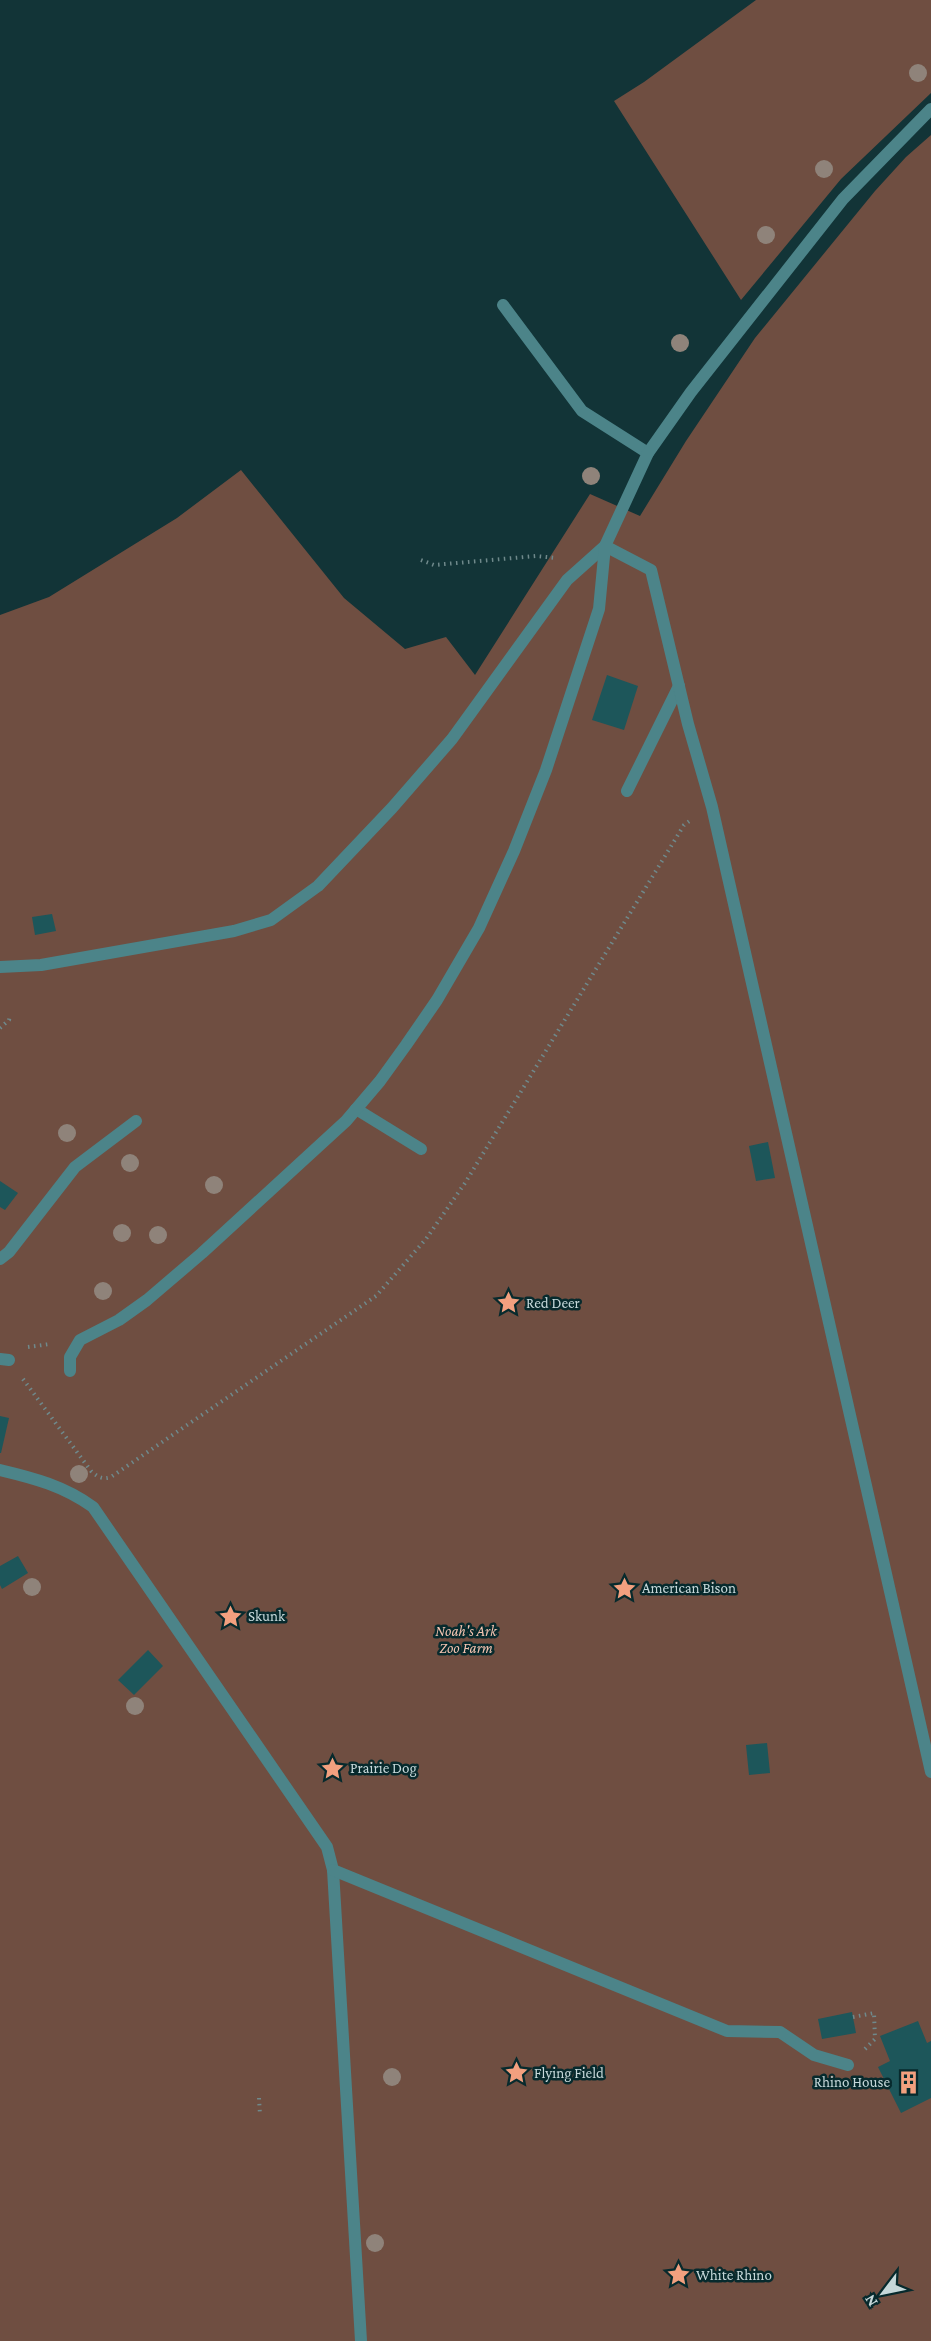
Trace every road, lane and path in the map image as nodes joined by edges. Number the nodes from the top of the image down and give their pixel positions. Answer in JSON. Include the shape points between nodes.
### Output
{"nodes":[{"id":1,"x":931,"y":109,"type":"edge"},
{"id":2,"x":503,"y":305,"type":"dead end"},
{"id":3,"x":648,"y":453,"type":"junction"},
{"id":4,"x":605,"y":546,"type":"junction"},
{"id":5,"x":421,"y":560,"type":"dead end"},
{"id":6,"x":589,"y":560,"type":"junction"},
{"id":7,"x":679,"y":686,"type":"junction"},
{"id":8,"x":627,"y":791,"type":"dead end"},
{"id":9,"x":712,"y":807,"type":"junction"},
{"id":10,"x":0,"y":967,"type":"edge"},
{"id":11,"x":10,"y":1015,"type":"dead end"},
{"id":12,"x":0,"y":1028,"type":"edge"},
{"id":13,"x":356,"y":1109,"type":"junction"},
{"id":14,"x":136,"y":1121,"type":"dead end"},
{"id":15,"x":421,"y":1149,"type":"dead end"},
{"id":16,"x":0,"y":1259,"type":"edge"},
{"id":17,"x":80,"y":1340,"type":"junction"},
{"id":18,"x":5,"y":1359,"type":"edge"},
{"id":19,"x":70,"y":1371,"type":"dead end"},
{"id":20,"x":0,"y":1470,"type":"edge"},
{"id":21,"x":931,"y":1772,"type":"edge"},
{"id":22,"x":333,"y":1870,"type":"junction"},
{"id":23,"x":853,"y":2017,"type":"dead end"},
{"id":24,"x":848,"y":2065,"type":"joint"},
{"id":25,"x":259,"y":2098,"type":"dead end"},
{"id":26,"x":260,"y":2115,"type":"dead end"},
{"id":27,"x":362,"y":2341,"type":"edge"}],
"edges":[{"from":1,"to":3,"type":"lane","via":[[843,198]]},
{"from":2,"to":3,"type":"lane","via":[[582,411]]},
{"from":3,"to":4,"type":"lane"},
{"from":4,"to":6,"type":"lane"},
{"from":4,"to":7,"type":"lane","via":[[651,570]]},
{"from":4,"to":13,"type":"lane","via":[[599,609],[546,770],[514,851],[479,928],[437,1000]]},
{"from":5,"to":6,"type":"path","via":[[434,565],[537,556]]},
{"from":6,"to":10,"type":"lane","via":[[567,580],[452,739],[392,808],[318,886],[271,920],[234,932],[53,963]]},
{"from":7,"to":8,"type":"lane"},
{"from":7,"to":9,"type":"lane"},
{"from":9,"to":18,"type":"path","via":[[684,825],[465,1183],[426,1239],[376,1296],[104,1479],[91,1471]]},
{"from":9,"to":21,"type":"lane"},
{"from":11,"to":12,"type":"path"},
{"from":13,"to":15,"type":"lane"},
{"from":13,"to":17,"type":"lane","via":[[147,1300]]},
{"from":14,"to":16,"type":"lane","via":[[75,1167]]},
{"from":17,"to":18,"type":"path","via":[[26,1348]]},
{"from":17,"to":19,"type":"lane","via":[[70,1357]]},
{"from":20,"to":22,"type":"lane","via":[[45,1481],[93,1507],[327,1847]]},
{"from":22,"to":24,"type":"lane","via":[[727,2031],[780,2032],[814,2055]]},
{"from":22,"to":27,"type":"lane"},
{"from":23,"to":24,"type":"path","via":[[874,2013],[875,2039]]},
{"from":25,"to":26,"type":"path"}]}
